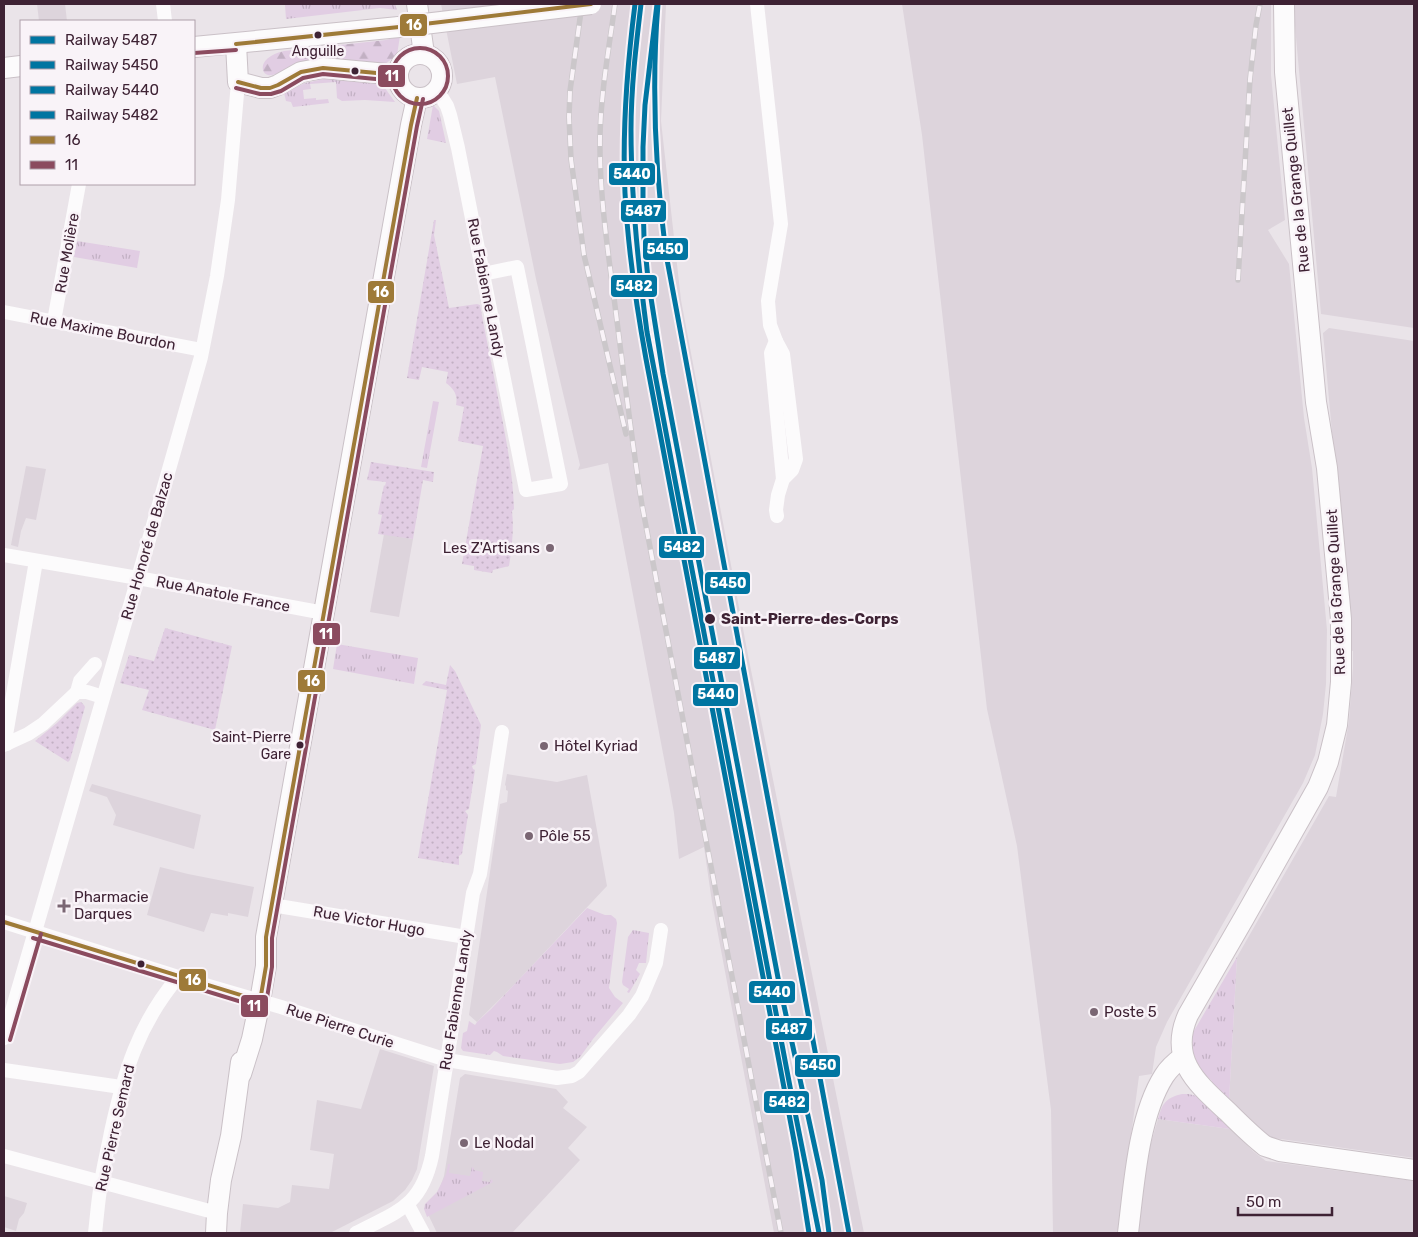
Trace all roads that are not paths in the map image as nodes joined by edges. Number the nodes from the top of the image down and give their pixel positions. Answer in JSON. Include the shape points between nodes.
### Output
{"nodes":[{"id":1,"x":163,"y":4,"type":"edge"},
{"id":2,"x":417,"y":4,"type":"edge"},
{"id":3,"x":591,"y":4,"type":"edge"},
{"id":4,"x":757,"y":4,"type":"edge"},
{"id":5,"x":1284,"y":4,"type":"edge"},
{"id":6,"x":165,"y":20,"type":"edge"},
{"id":7,"x":236,"y":44,"type":"junction"},
{"id":8,"x":195,"y":47,"type":"edge"},
{"id":9,"x":424,"y":54,"type":"junction"},
{"id":10,"x":20,"y":66,"type":"edge"},
{"id":11,"x":4,"y":68,"type":"edge"},
{"id":12,"x":398,"y":75,"type":"junction"},
{"id":13,"x":238,"y":82,"type":"junction"},
{"id":14,"x":437,"y":90,"type":"junction"},
{"id":15,"x":417,"y":98,"type":"junction"},
{"id":16,"x":79,"y":185,"type":"edge"},
{"id":17,"x":484,"y":274,"type":"junction"},
{"id":18,"x":4,"y":312,"type":"edge"},
{"id":19,"x":54,"y":321,"type":"junction"},
{"id":20,"x":202,"y":350,"type":"junction"},
{"id":21,"x":777,"y":516,"type":"dead end"},
{"id":22,"x":4,"y":555,"type":"edge"},
{"id":23,"x":36,"y":561,"type":"junction"},
{"id":24,"x":138,"y":578,"type":"junction"},
{"id":25,"x":324,"y":613,"type":"junction"},
{"id":26,"x":95,"y":664,"type":"dead end"},
{"id":27,"x":77,"y":692,"type":"junction"},
{"id":28,"x":103,"y":697,"type":"junction"},
{"id":29,"x":502,"y":732,"type":"dead end"},
{"id":30,"x":5,"y":745,"type":"edge"},
{"id":31,"x":272,"y":905,"type":"junction"},
{"id":32,"x":4,"y":922,"type":"edge"},
{"id":33,"x":662,"y":930,"type":"dead end"},
{"id":34,"x":35,"y":932,"type":"junction"},
{"id":35,"x":466,"y":937,"type":"junction"},
{"id":36,"x":178,"y":977,"type":"junction"},
{"id":37,"x":255,"y":999,"type":"junction"},
{"id":38,"x":4,"y":1038,"type":"edge"},
{"id":39,"x":1183,"y":1057,"type":"junction"},
{"id":40,"x":447,"y":1060,"type":"junction"},
{"id":41,"x":4,"y":1070,"type":"edge"},
{"id":42,"x":1194,"y":1078,"type":"junction"},
{"id":43,"x":121,"y":1088,"type":"junction"},
{"id":44,"x":1143,"y":1133,"type":"junction"},
{"id":45,"x":231,"y":1136,"type":"junction"},
{"id":46,"x":4,"y":1156,"type":"edge"},
{"id":47,"x":1414,"y":1170,"type":"edge"},
{"id":48,"x":101,"y":1183,"type":"junction"},
{"id":49,"x":408,"y":1205,"type":"junction"},
{"id":50,"x":217,"y":1213,"type":"junction"},
{"id":51,"x":95,"y":1233,"type":"edge"},
{"id":52,"x":216,"y":1233,"type":"edge"},
{"id":53,"x":226,"y":1233,"type":"edge"},
{"id":54,"x":356,"y":1233,"type":"edge"},
{"id":55,"x":423,"y":1233,"type":"edge"},
{"id":56,"x":1128,"y":1233,"type":"edge"}],
"edges":[{"from":1,"to":6,"type":"street"},
{"from":2,"to":9,"type":"street"},
{"from":3,"to":7,"type":"street","bridge":true},
{"from":4,"to":21,"type":"street","via":[[781,224],[768,300],[770,325],[783,354],[796,459],[778,495]]},
{"from":5,"to":39,"type":"street","name":"Rue de la Grange Quillet","via":[[1285,72],[1340,619],[1341,682],[1337,725],[1318,787],[1188,1015],[1182,1032]]},
{"from":7,"to":8,"type":"street"},
{"from":7,"to":13,"type":"street","name":"Rue Honoré de Balzac"},
{"from":9,"to":12,"type":"street","via":[[409,57],[399,68]]},
{"from":9,"to":14,"type":"street","via":[[439,65],[442,72]]},
{"from":10,"to":11,"type":"street"},
{"from":12,"to":13,"type":"street","via":[[323,68],[301,72],[270,88]]},
{"from":12,"to":15,"type":"street","via":[[401,88]]},
{"from":13,"to":20,"type":"street","name":"Rue Honoré de Balzac","via":[[228,200]]},
{"from":14,"to":15,"type":"street","via":[[424,98]]},
{"from":14,"to":17,"type":"street","name":"Rue Fabienne Landy","via":[[450,115]]},
{"from":15,"to":25,"type":"street"},
{"from":16,"to":19,"type":"street","name":"Rue Molière"},
{"from":17,"to":17,"type":"street","name":"Rue Fabienne Landy","via":[[517,267],[560,484],[526,490]]},
{"from":18,"to":19,"type":"street","name":"Rue Maxime Bourdon"},
{"from":19,"to":20,"type":"street","name":"Rue Maxime Bourdon"},
{"from":20,"to":24,"type":"street","name":"Rue Honoré de Balzac"},
{"from":22,"to":23,"type":"street","name":"Rue Anatole France"},
{"from":23,"to":24,"type":"street","name":"Rue Anatole France"},
{"from":23,"to":30,"type":"street"},
{"from":24,"to":25,"type":"street","name":"Rue Anatole France"},
{"from":24,"to":28,"type":"street","name":"Rue Honoré de Balzac"},
{"from":25,"to":31,"type":"street"},
{"from":26,"to":27,"type":"street","via":[[80,681]]},
{"from":27,"to":28,"type":"street"},
{"from":27,"to":30,"type":"street","via":[[43,724]]},
{"from":28,"to":34,"type":"street","name":"Rue Honoré de Balzac"},
{"from":29,"to":35,"type":"street","name":"Rue Fabienne Landy","via":[[480,874],[473,893]]},
{"from":31,"to":35,"type":"street","name":"Rue Victor Hugo"},
{"from":31,"to":37,"type":"street","via":[[266,937],[266,966]]},
{"from":32,"to":34,"type":"street","name":"Rue Pierre Curie"},
{"from":33,"to":40,"type":"street","name":"Rue Pierre Curie","via":[[656,963],[642,996],[579,1072],[557,1078]]},
{"from":34,"to":36,"type":"street","name":"Rue Pierre Curie"},
{"from":34,"to":38,"type":"street","name":"Rue Honoré de Balzac"},
{"from":35,"to":40,"type":"street","name":"Rue Fabienne Landy"},
{"from":36,"to":37,"type":"street","name":"Rue Pierre Curie"},
{"from":36,"to":43,"type":"street","name":"Rue Pierre Semard","via":[[139,1036]]},
{"from":37,"to":40,"type":"street","name":"Rue Pierre Curie"},
{"from":37,"to":45,"type":"street","via":[[252,1039],[241,1074]]},
{"from":39,"to":42,"type":"street"},
{"from":39,"to":44,"type":"street","via":[[1164,1075]]},
{"from":40,"to":49,"type":"street","name":"Rue Fabienne Landy","via":[[430,1167],[422,1186]]},
{"from":41,"to":43,"type":"street"},
{"from":42,"to":44,"type":"street","via":[[1163,1094]]},
{"from":42,"to":47,"type":"street","via":[[1265,1146],[1280,1151]]},
{"from":43,"to":48,"type":"street","name":"Rue Pierre Semard"},
{"from":44,"to":56,"type":"street"},
{"from":45,"to":50,"type":"street"},
{"from":45,"to":53,"type":"street"},
{"from":46,"to":48,"type":"street"},
{"from":48,"to":50,"type":"street"},
{"from":48,"to":51,"type":"street","name":"Rue Pierre Semard"},
{"from":49,"to":54,"type":"street","name":"Rue Fabienne Landy"},
{"from":49,"to":55,"type":"street"},
{"from":50,"to":52,"type":"street"}]}
